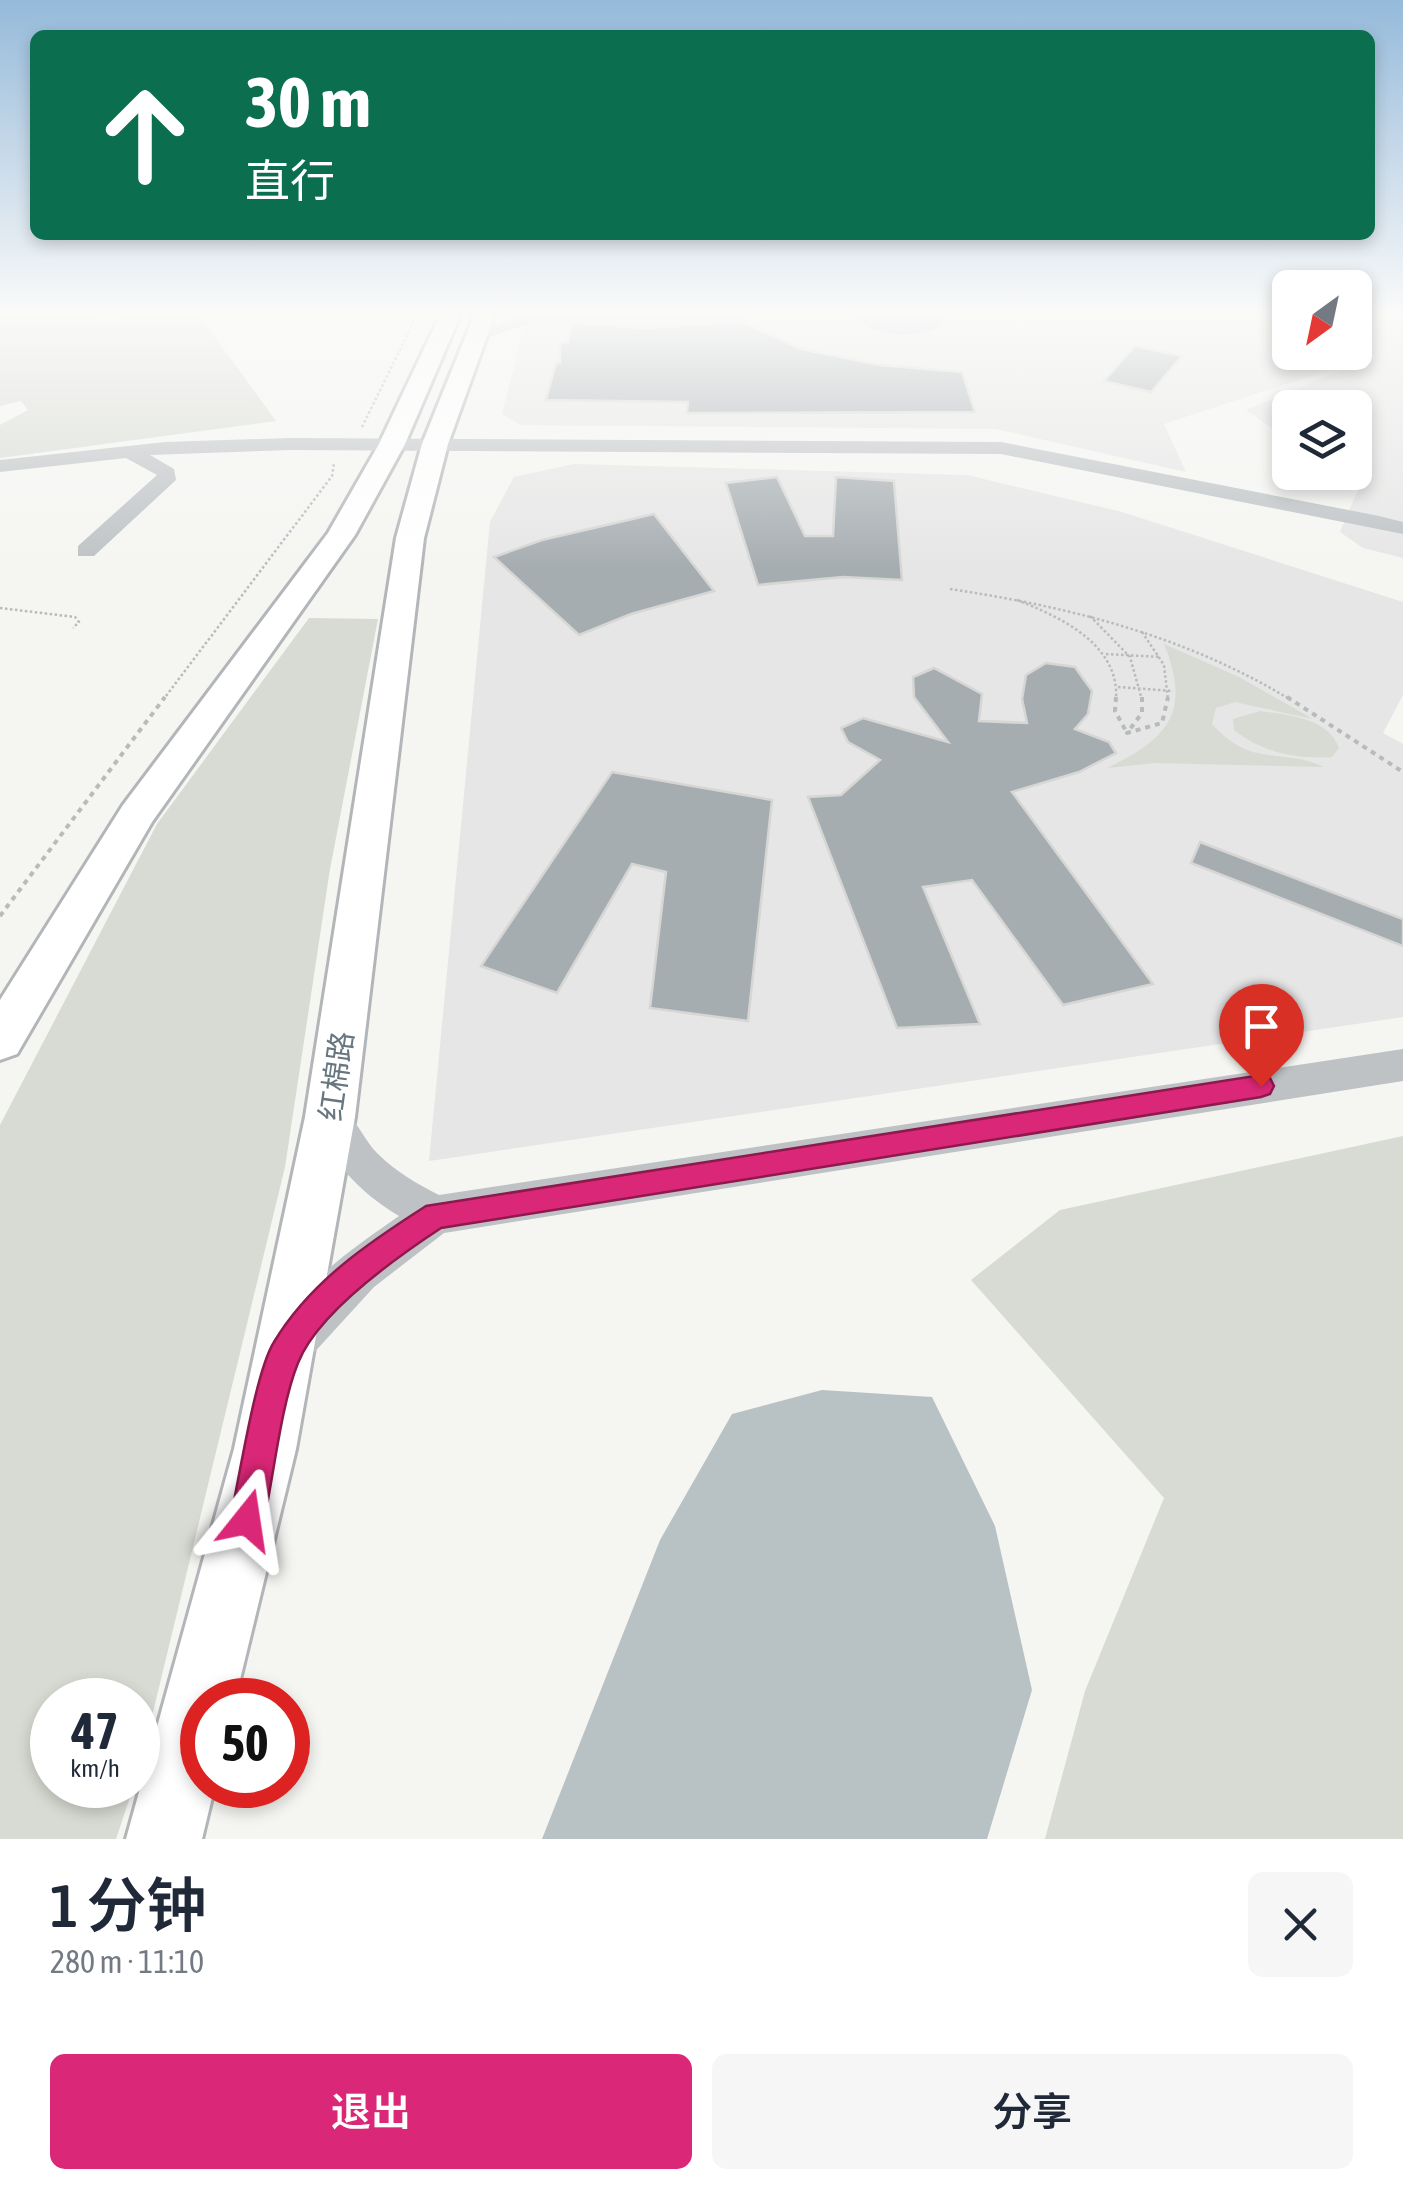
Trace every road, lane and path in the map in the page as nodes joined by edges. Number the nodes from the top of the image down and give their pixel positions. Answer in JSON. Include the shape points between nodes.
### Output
{"nodes":[{"id":1,"x":375,"y":397,"type":"edge"},
{"id":2,"x":432,"y":397,"type":"edge"},
{"id":3,"x":396,"y":444,"type":"junction"},
{"id":4,"x":128,"y":452,"type":"junction"},
{"id":5,"x":0,"y":466,"type":"edge"},
{"id":6,"x":1403,"y":528,"type":"edge"},
{"id":7,"x":86,"y":551,"type":"dead end"},
{"id":8,"x":950,"y":589,"type":"dead end"},
{"id":9,"x":1008,"y":597,"type":"junction"},
{"id":10,"x":0,"y":608,"type":"edge"},
{"id":11,"x":1084,"y":613,"type":"junction"},
{"id":12,"x":73,"y":628,"type":"dead end"},
{"id":13,"x":1142,"y":632,"type":"junction"},
{"id":14,"x":1106,"y":654,"type":"junction"},
{"id":15,"x":1132,"y":654,"type":"junction"},
{"id":16,"x":1160,"y":657,"type":"junction"},
{"id":17,"x":1118,"y":686,"type":"junction"},
{"id":18,"x":1142,"y":689,"type":"junction"},
{"id":19,"x":1172,"y":691,"type":"junction"},
{"id":20,"x":1127,"y":734,"type":"junction"},
{"id":21,"x":1403,"y":772,"type":"edge"},
{"id":22,"x":0,"y":916,"type":"edge"},
{"id":23,"x":0,"y":1040,"type":"edge"},
{"id":24,"x":1403,"y":1065,"type":"edge"},
{"id":25,"x":330,"y":1117,"type":"junction"},
{"id":26,"x":436,"y":1216,"type":"junction"},
{"id":27,"x":284,"y":1354,"type":"junction"},
{"id":28,"x":164,"y":1839,"type":"edge"}],
"edges":[{"from":1,"to":3,"type":"path","via":[[362,422]]},
{"from":2,"to":3,"type":"main road","name":"红棉路"},
{"from":3,"to":4,"type":"street"},
{"from":3,"to":6,"type":"street","via":[[1018,449]]},
{"from":3,"to":22,"type":"path","via":[[332,464],[332,476]]},
{"from":3,"to":23,"type":"main road","name":"红棉路","via":[[341,535],[101,868]]},
{"from":3,"to":25,"type":"main road","name":"红棉路","via":[[410,538]]},
{"from":4,"to":5,"type":"street"},
{"from":4,"to":7,"type":"street","via":[[158,464],[166,480]]},
{"from":8,"to":9,"type":"path"},
{"from":9,"to":11,"type":"path"},
{"from":9,"to":14,"type":"path","via":[[1048,612]]},
{"from":10,"to":12,"type":"path","via":[[75,617]]},
{"from":11,"to":13,"type":"path"},
{"from":11,"to":15,"type":"path"},
{"from":13,"to":16,"type":"path"},
{"from":13,"to":21,"type":"path","via":[[1257,680]]},
{"from":14,"to":15,"type":"path"},
{"from":14,"to":17,"type":"path"},
{"from":15,"to":16,"type":"path"},
{"from":15,"to":18,"type":"path"},
{"from":16,"to":19,"type":"path"},
{"from":17,"to":18,"type":"path"},
{"from":17,"to":20,"type":"path","via":[[1115,711]]},
{"from":18,"to":19,"type":"path"},
{"from":18,"to":20,"type":"path","via":[[1142,713]]},
{"from":19,"to":20,"type":"path","via":[[1162,723]]},
{"from":24,"to":26,"type":"street"},
{"from":25,"to":26,"type":"street","via":[[368,1176]]},
{"from":25,"to":27,"type":"main road","name":"红棉路"},
{"from":26,"to":27,"type":"street","via":[[332,1293]]},
{"from":27,"to":28,"type":"main road","name":"红棉路"}]}
